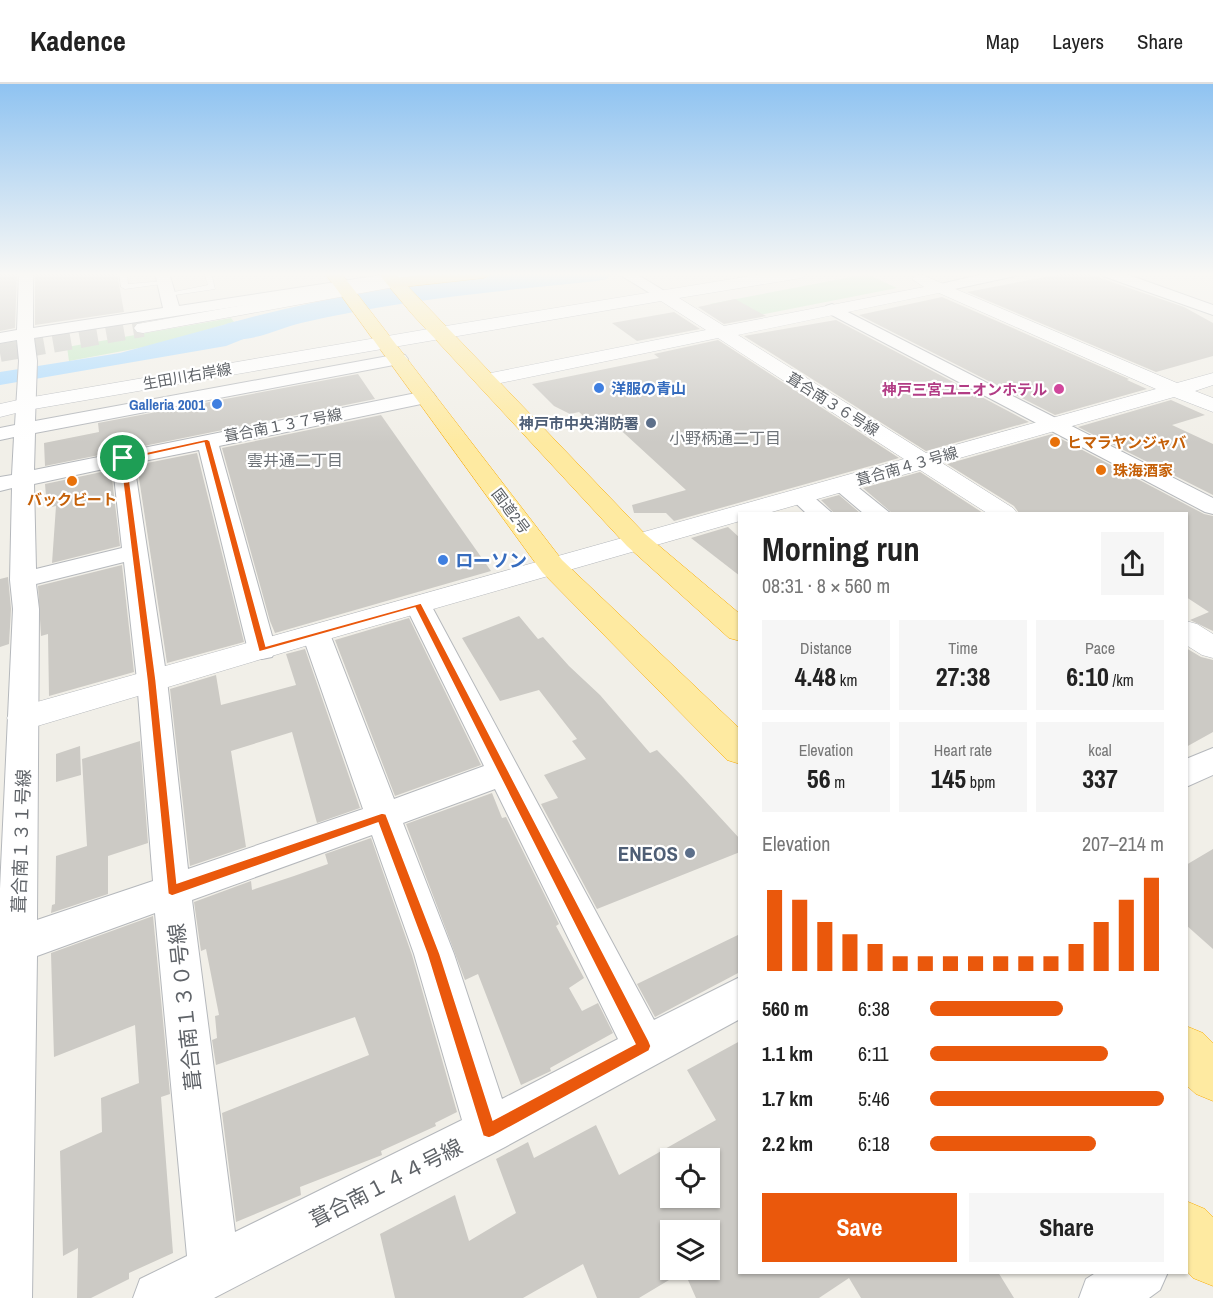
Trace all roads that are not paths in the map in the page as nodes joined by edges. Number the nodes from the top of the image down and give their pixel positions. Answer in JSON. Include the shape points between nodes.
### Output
{"nodes":[{"id":1,"x":26,"y":330,"type":"edge"},
{"id":2,"x":54,"y":330,"type":"edge"},
{"id":3,"x":376,"y":330,"type":"edge"},
{"id":4,"x":405,"y":330,"type":"edge"},
{"id":5,"x":437,"y":330,"type":"edge"},
{"id":6,"x":716,"y":330,"type":"edge"},
{"id":7,"x":736,"y":330,"type":"edge"},
{"id":8,"x":872,"y":330,"type":"edge"},
{"id":9,"x":1037,"y":330,"type":"edge"},
{"id":10,"x":721,"y":333,"type":"junction"},
{"id":11,"x":26,"y":334,"type":"junction"},
{"id":12,"x":0,"y":338,"type":"edge"},
{"id":13,"x":382,"y":338,"type":"junction"},
{"id":14,"x":245,"y":366,"type":"junction"},
{"id":15,"x":1213,"y":379,"type":"edge"},
{"id":16,"x":486,"y":380,"type":"junction"},
{"id":17,"x":1176,"y":390,"type":"junction"},
{"id":18,"x":229,"y":391,"type":"junction"},
{"id":19,"x":426,"y":397,"type":"junction"},
{"id":20,"x":15,"y":402,"type":"edge"},
{"id":21,"x":1213,"y":406,"type":"edge"},
{"id":22,"x":1055,"y":425,"type":"junction"},
{"id":23,"x":207,"y":441,"type":"junction"},
{"id":24,"x":123,"y":458,"type":"junction"},
{"id":25,"x":923,"y":462,"type":"junction"},
{"id":26,"x":12,"y":481,"type":"edge"},
{"id":27,"x":841,"y":485,"type":"junction"},
{"id":28,"x":800,"y":497,"type":"junction"},
{"id":29,"x":1213,"y":507,"type":"edge"},
{"id":30,"x":743,"y":512,"type":"edge"},
{"id":31,"x":819,"y":512,"type":"edge"},
{"id":32,"x":877,"y":512,"type":"edge"},
{"id":33,"x":1002,"y":512,"type":"edge"},
{"id":34,"x":738,"y":513,"type":"edge"},
{"id":35,"x":636,"y":540,"type":"junction"},
{"id":36,"x":136,"y":552,"type":"junction"},
{"id":37,"x":552,"y":566,"type":"junction"},
{"id":38,"x":15,"y":583,"type":"edge"},
{"id":39,"x":418,"y":605,"type":"junction"},
{"id":40,"x":738,"y":629,"type":"edge"},
{"id":41,"x":1188,"y":632,"type":"edge"},
{"id":42,"x":316,"y":634,"type":"junction"},
{"id":43,"x":1213,"y":648,"type":"edge"},
{"id":44,"x":262,"y":650,"type":"junction"},
{"id":45,"x":152,"y":680,"type":"junction"},
{"id":46,"x":12,"y":721,"type":"edge"},
{"id":47,"x":738,"y":749,"type":"edge"},
{"id":48,"x":1213,"y":760,"type":"edge"},
{"id":49,"x":504,"y":772,"type":"junction"},
{"id":50,"x":1188,"y":773,"type":"edge"},
{"id":51,"x":382,"y":817,"type":"junction"},
{"id":52,"x":172,"y":890,"type":"junction"},
{"id":53,"x":18,"y":945,"type":"junction"},
{"id":54,"x":738,"y":998,"type":"edge"},
{"id":55,"x":644,"y":1046,"type":"junction"},
{"id":56,"x":1188,"y":1052,"type":"edge"},
{"id":57,"x":1213,"y":1077,"type":"edge"},
{"id":58,"x":489,"y":1131,"type":"junction"},
{"id":59,"x":214,"y":1270,"type":"junction"},
{"id":60,"x":1139,"y":1274,"type":"edge"},
{"id":61,"x":6,"y":1298,"type":"edge"},
{"id":62,"x":159,"y":1298,"type":"edge"},
{"id":63,"x":1105,"y":1298,"type":"edge"}],
"edges":[{"from":1,"to":11,"type":"street","name":"葺合南１３１号線"},
{"from":2,"to":11,"type":"street"},
{"from":3,"to":13,"type":"highway","name":"国道2号"},
{"from":4,"to":13,"type":"street","name":"生田川右岸線"},
{"from":5,"to":16,"type":"highway"},
{"from":6,"to":10,"type":"street","name":"葺合南３６号線"},
{"from":7,"to":10,"type":"street"},
{"from":8,"to":22,"type":"street"},
{"from":9,"to":17,"type":"street"},
{"from":10,"to":16,"type":"street"},
{"from":10,"to":25,"type":"street","name":"葺合南３６号線"},
{"from":11,"to":12,"type":"street"},
{"from":11,"to":20,"type":"street","name":"葺合南１３１号線"},
{"from":13,"to":14,"type":"street","name":"生田川右岸線"},
{"from":13,"to":18,"type":"street"},
{"from":13,"to":19,"type":"highway","name":"国道2号"},
{"from":13,"to":20,"type":"street","name":"生田川右岸線"},
{"from":14,"to":18,"type":"street"},
{"from":14,"to":20,"type":"street","name":"生田川右岸線"},
{"from":15,"to":17,"type":"street","name":"葺合南４３号線"},
{"from":16,"to":35,"type":"highway"},
{"from":17,"to":21,"type":"street"},
{"from":17,"to":22,"type":"street","name":"葺合南４３号線"},
{"from":18,"to":20,"type":"street"},
{"from":19,"to":23,"type":"street","name":"葺合南１３７号線"},
{"from":19,"to":37,"type":"highway","name":"国道2号"},
{"from":20,"to":26,"type":"street","name":"葺合南１３１号線"},
{"from":22,"to":25,"type":"street","name":"葺合南４３号線"},
{"from":22,"to":29,"type":"street"},
{"from":23,"to":24,"type":"street","name":"葺合南１３７号線"},
{"from":23,"to":44,"type":"street"},
{"from":24,"to":26,"type":"street","name":"葺合南１３７号線"},
{"from":24,"to":36,"type":"street","name":"葺合南１３０号線"},
{"from":25,"to":27,"type":"street","name":"葺合南４３号線"},
{"from":25,"to":33,"type":"street","name":"葺合南３６号線"},
{"from":26,"to":38,"type":"street","name":"葺合南１３１号線"},
{"from":27,"to":28,"type":"street","name":"葺合南４３号線"},
{"from":27,"to":32,"type":"street"},
{"from":28,"to":30,"type":"street","name":"葺合南４３号線"},
{"from":28,"to":31,"type":"street"},
{"from":34,"to":35,"type":"street","name":"葺合南４３号線"},
{"from":35,"to":37,"type":"street","name":"葺合南４３号線"},
{"from":35,"to":40,"type":"highway"},
{"from":36,"to":38,"type":"street"},
{"from":36,"to":45,"type":"street","name":"葺合南１３０号線"},
{"from":37,"to":39,"type":"street","name":"葺合南４３号線"},
{"from":37,"to":47,"type":"highway","name":"国道2号"},
{"from":38,"to":46,"type":"street","name":"葺合南１３１号線"},
{"from":39,"to":42,"type":"street","name":"葺合南４３号線"},
{"from":39,"to":49,"type":"street"},
{"from":41,"to":43,"type":"street"},
{"from":42,"to":44,"type":"street","name":"葺合南４３号線"},
{"from":42,"to":51,"type":"street"},
{"from":44,"to":45,"type":"street","name":"葺合南４３号線"},
{"from":45,"to":46,"type":"street","name":"葺合南４３号線"},
{"from":45,"to":52,"type":"street","name":"葺合南１３０号線"},
{"from":46,"to":53,"type":"street","name":"葺合南１３１号線"},
{"from":48,"to":50,"type":"street"},
{"from":49,"to":51,"type":"street"},
{"from":49,"to":55,"type":"street"},
{"from":51,"to":52,"type":"street"},
{"from":51,"to":58,"type":"street","via":[[434,954]]},
{"from":52,"to":53,"type":"street"},
{"from":52,"to":59,"type":"street","name":"葺合南１３０号線"},
{"from":53,"to":61,"type":"street","name":"葺合南１３１号線"},
{"from":54,"to":55,"type":"street","name":"葺合南１４４号線"},
{"from":55,"to":58,"type":"street","name":"葺合南１４４号線"},
{"from":56,"to":57,"type":"highway"},
{"from":58,"to":59,"type":"street","name":"葺合南１４４号線"},
{"from":59,"to":62,"type":"street","name":"葺合南１４４号線"},
{"from":60,"to":63,"type":"street"}]}
